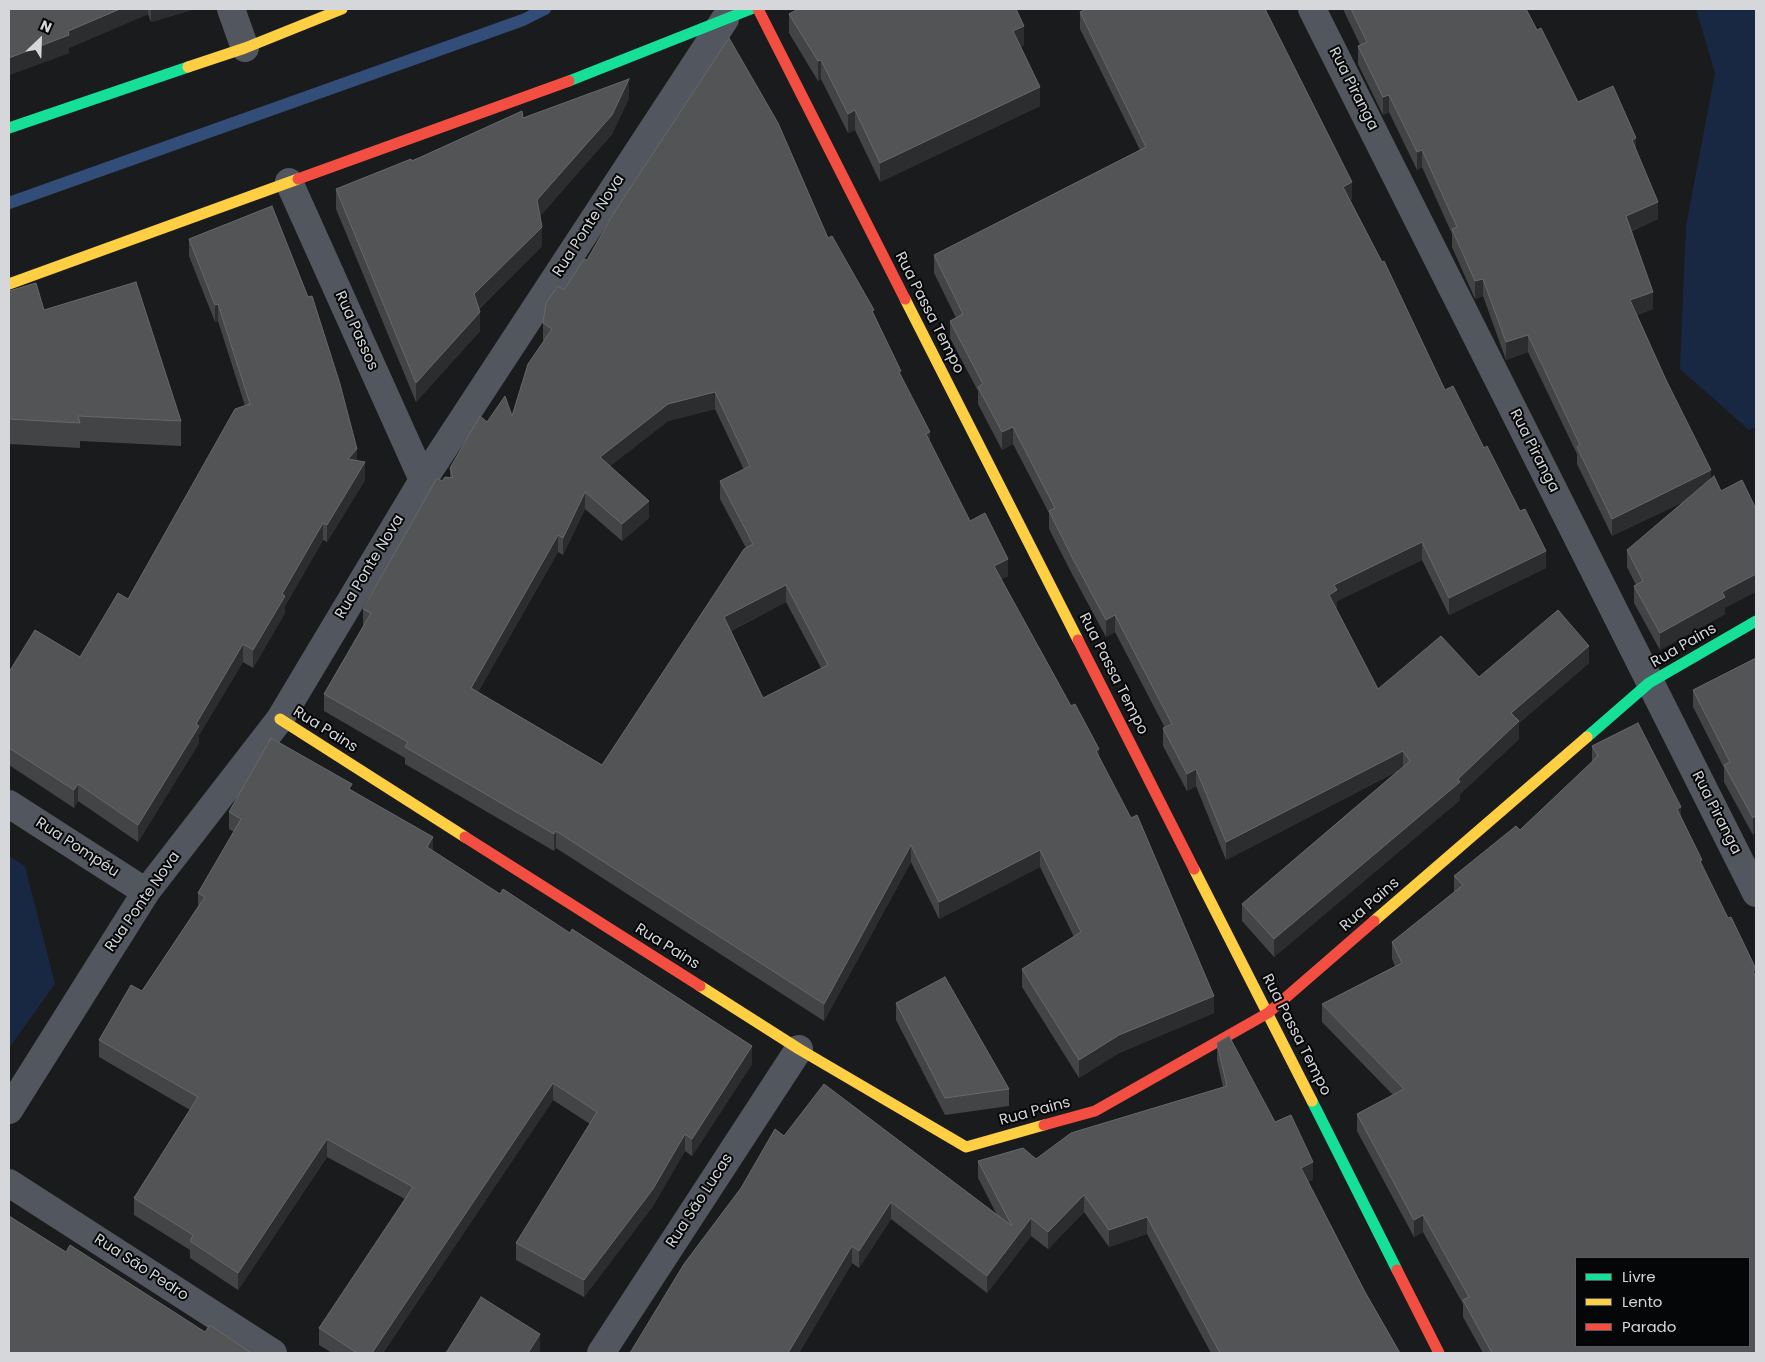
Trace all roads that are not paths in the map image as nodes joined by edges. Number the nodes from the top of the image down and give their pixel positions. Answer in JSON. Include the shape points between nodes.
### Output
{"nodes":[{"id":1,"x":232,"y":9,"type":"edge"},
{"id":2,"x":342,"y":9,"type":"edge"},
{"id":3,"x":751,"y":9,"type":"edge"},
{"id":4,"x":758,"y":9,"type":"edge"},
{"id":5,"x":1312,"y":9,"type":"edge"},
{"id":6,"x":725,"y":20,"type":"junction"},
{"id":7,"x":245,"y":48,"type":"junction"},
{"id":8,"x":9,"y":128,"type":"edge"},
{"id":9,"x":289,"y":182,"type":"junction"},
{"id":10,"x":9,"y":284,"type":"edge"},
{"id":11,"x":423,"y":480,"type":"junction"},
{"id":12,"x":1756,"y":621,"type":"edge"},
{"id":13,"x":1650,"y":683,"type":"junction"},
{"id":14,"x":280,"y":719,"type":"junction"},
{"id":15,"x":9,"y":804,"type":"edge"},
{"id":16,"x":146,"y":892,"type":"junction"},
{"id":17,"x":1756,"y":893,"type":"edge"},
{"id":18,"x":1268,"y":1013,"type":"junction"},
{"id":19,"x":799,"y":1049,"type":"junction"},
{"id":20,"x":9,"y":1110,"type":"edge"},
{"id":21,"x":9,"y":1183,"type":"edge"},
{"id":22,"x":273,"y":1353,"type":"edge"},
{"id":23,"x":601,"y":1353,"type":"edge"},
{"id":24,"x":1439,"y":1353,"type":"edge"}],
"edges":[{"from":1,"to":7,"type":"street"},
{"from":2,"to":7,"type":"street"},
{"from":3,"to":6,"type":"street"},
{"from":4,"to":18,"type":"street","name":"Rua Passa Tempo"},
{"from":5,"to":13,"type":"street","name":"Rua Piranga"},
{"from":6,"to":9,"type":"street","via":[[574,79]]},
{"from":6,"to":11,"type":"street","name":"Rua Ponte Nova"},
{"from":7,"to":8,"type":"street"},
{"from":9,"to":10,"type":"street"},
{"from":9,"to":11,"type":"street","name":"Rua Passos"},
{"from":11,"to":14,"type":"street","name":"Rua Ponte Nova"},
{"from":12,"to":13,"type":"street","name":"Rua Pains"},
{"from":13,"to":17,"type":"street","name":"Rua Piranga"},
{"from":13,"to":18,"type":"street","name":"Rua Pains"},
{"from":14,"to":16,"type":"street","name":"Rua Ponte Nova"},
{"from":14,"to":19,"type":"street","name":"Rua Pains"},
{"from":15,"to":16,"type":"street","name":"Rua Pompéu"},
{"from":16,"to":20,"type":"street","name":"Rua Ponte Nova"},
{"from":18,"to":19,"type":"street","name":"Rua Pains","via":[[1095,1111],[966,1147]]},
{"from":18,"to":24,"type":"street","name":"Rua Passa Tempo"},
{"from":19,"to":23,"type":"street","name":"Rua São Lucas"},
{"from":21,"to":22,"type":"street","name":"Rua São Pedro"}]}
